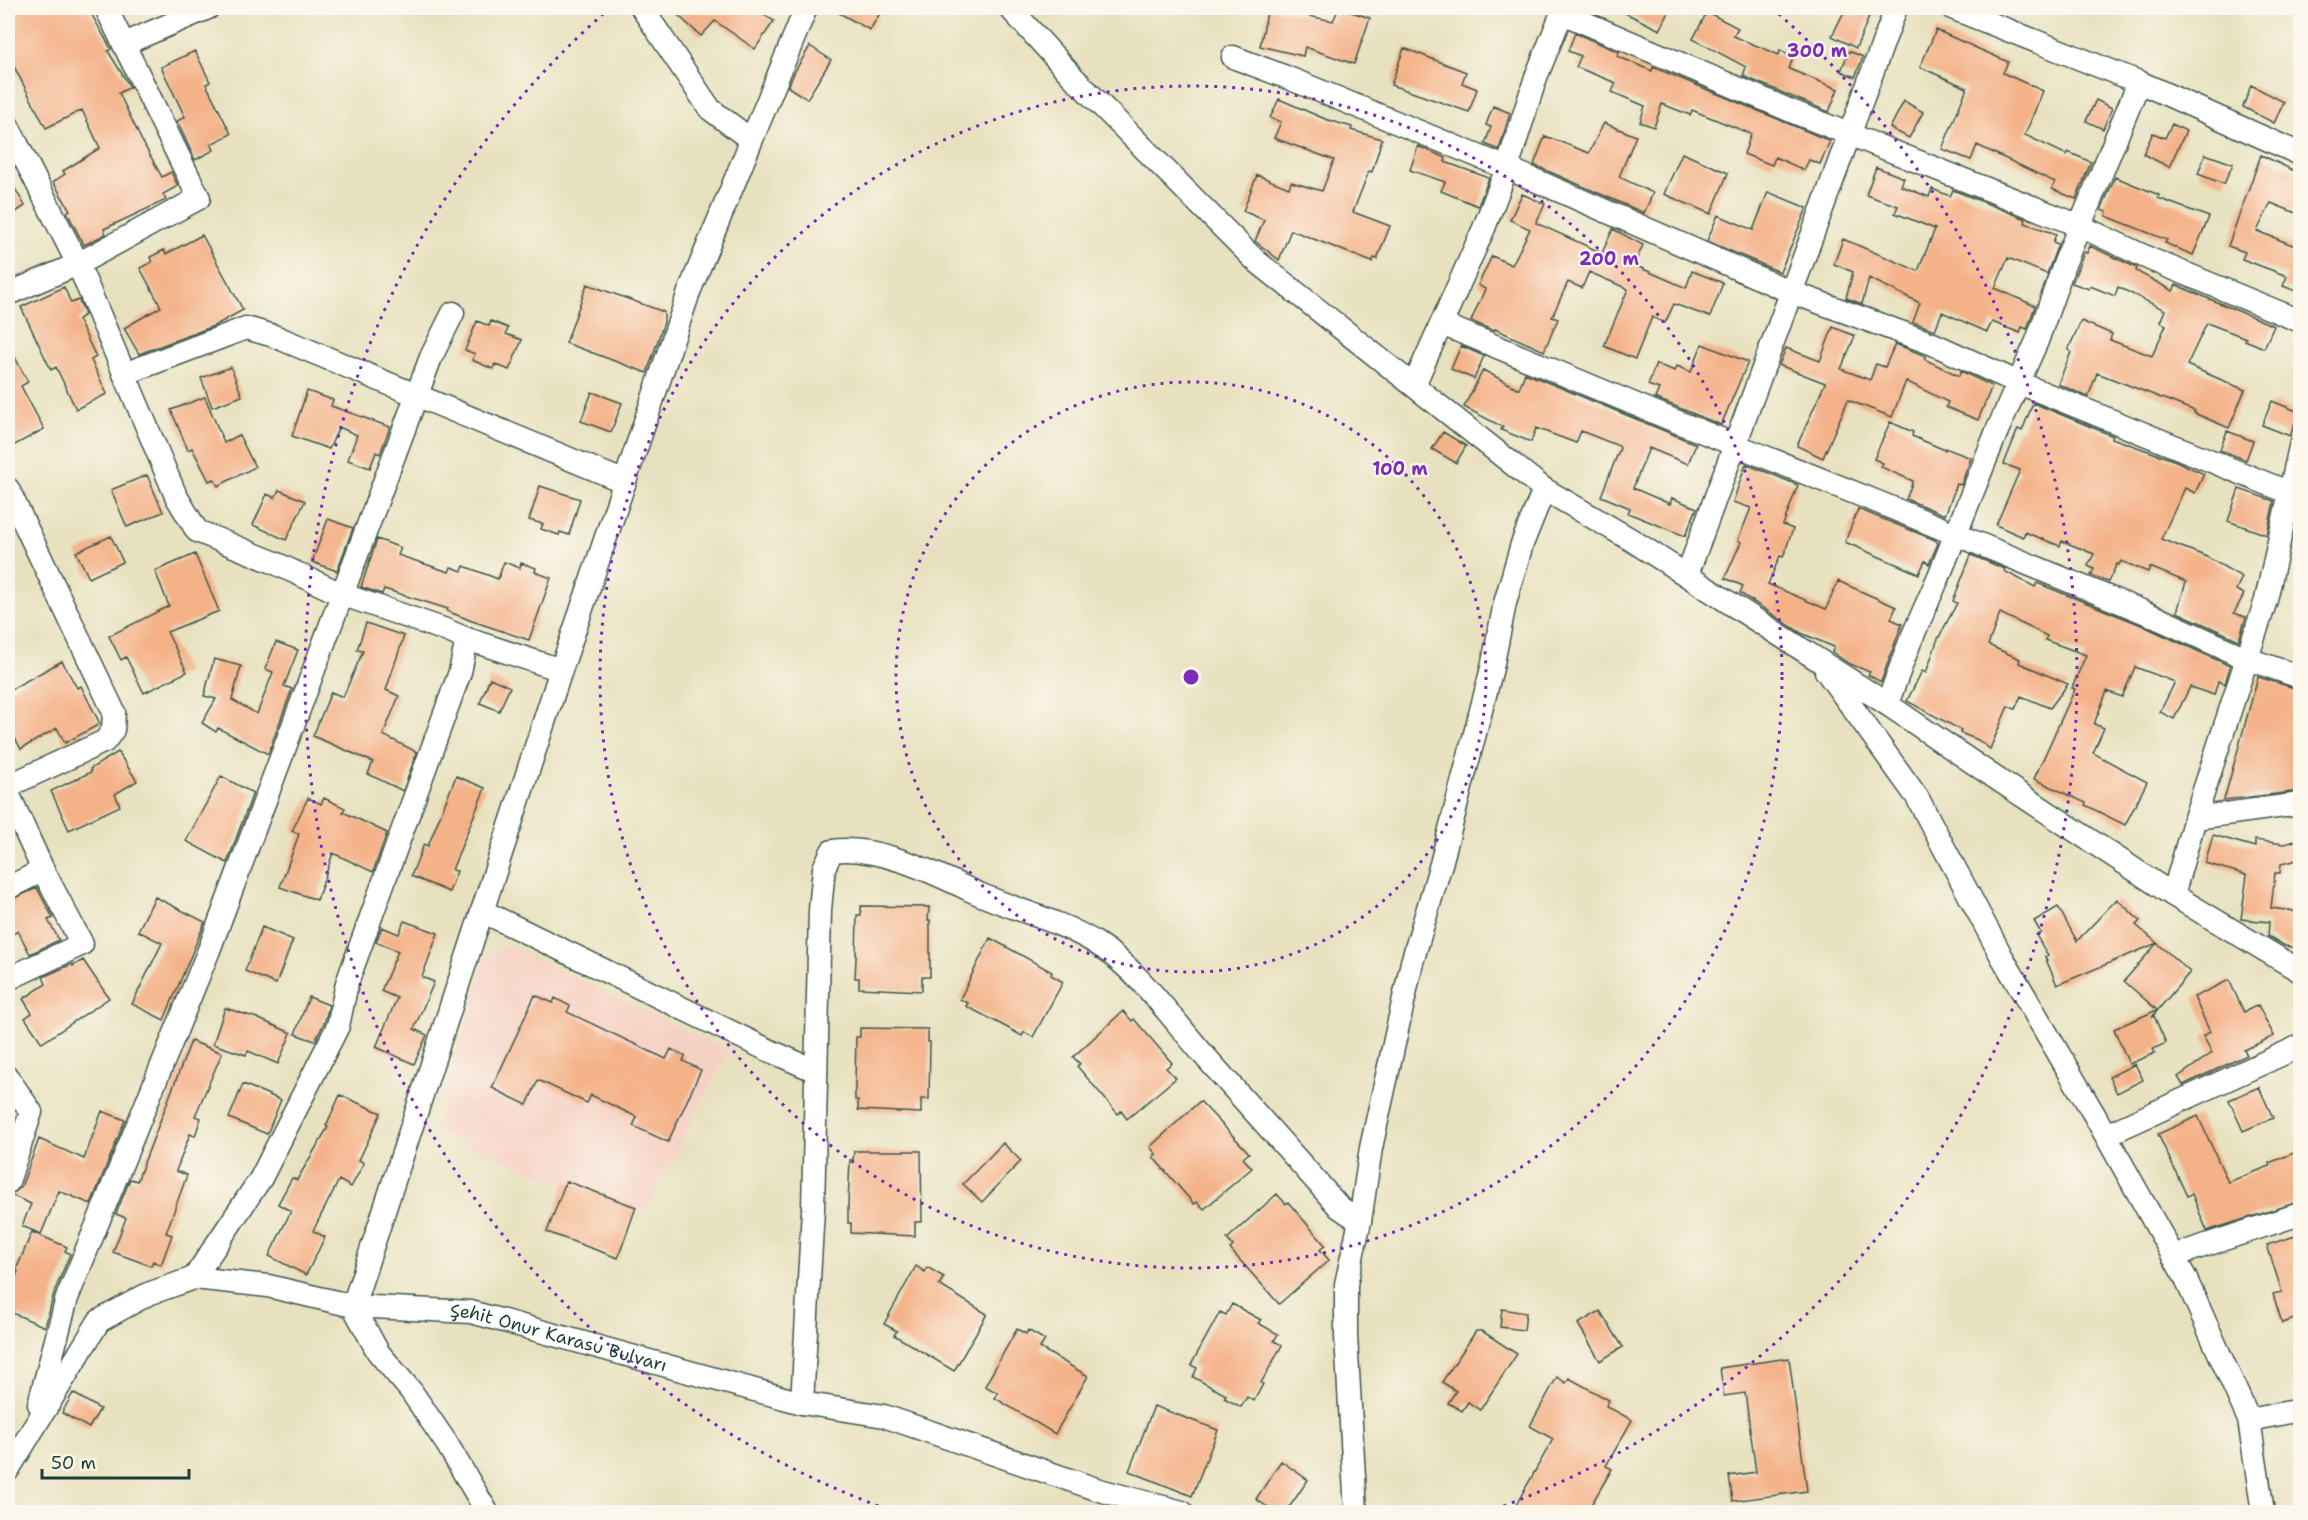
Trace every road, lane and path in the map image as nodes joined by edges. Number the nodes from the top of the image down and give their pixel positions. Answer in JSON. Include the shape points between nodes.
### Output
{"nodes":[{"id":1,"x":106,"y":8,"type":"edge"},
{"id":2,"x":208,"y":8,"type":"edge"},
{"id":3,"x":642,"y":8,"type":"edge"},
{"id":4,"x":806,"y":8,"type":"edge"},
{"id":5,"x":1010,"y":8,"type":"edge"},
{"id":6,"x":1896,"y":8,"type":"edge"},
{"id":7,"x":1952,"y":8,"type":"edge"},
{"id":8,"x":1563,"y":10,"type":"edge"},
{"id":9,"x":124,"y":44,"type":"junction"},
{"id":10,"x":1233,"y":57,"type":"dead end"},
{"id":11,"x":2139,"y":82,"type":"junction"},
{"id":12,"x":8,"y":126,"type":"edge"},
{"id":13,"x":1850,"y":133,"type":"junction"},
{"id":14,"x":751,"y":140,"type":"junction"},
{"id":15,"x":2301,"y":154,"type":"edge"},
{"id":16,"x":1507,"y":168,"type":"junction"},
{"id":17,"x":2080,"y":226,"type":"junction"},
{"id":18,"x":78,"y":264,"type":"junction"},
{"id":19,"x":1791,"y":292,"type":"junction"},
{"id":20,"x":8,"y":294,"type":"edge"},
{"id":21,"x":453,"y":312,"type":"dead end"},
{"id":22,"x":2301,"y":321,"type":"edge"},
{"id":23,"x":1443,"y":324,"type":"junction"},
{"id":24,"x":124,"y":374,"type":"junction"},
{"id":25,"x":2019,"y":383,"type":"junction"},
{"id":26,"x":1414,"y":385,"type":"junction"},
{"id":27,"x":416,"y":396,"type":"junction"},
{"id":28,"x":1735,"y":445,"type":"junction"},
{"id":29,"x":2301,"y":447,"type":"edge"},
{"id":30,"x":625,"y":482,"type":"junction"},
{"id":31,"x":8,"y":489,"type":"edge"},
{"id":32,"x":1545,"y":489,"type":"junction"},
{"id":33,"x":2290,"y":493,"type":"junction"},
{"id":34,"x":1956,"y":535,"type":"junction"},
{"id":35,"x":1687,"y":575,"type":"junction"},
{"id":36,"x":341,"y":594,"type":"junction"},
{"id":37,"x":466,"y":639,"type":"junction"},
{"id":38,"x":2248,"y":659,"type":"junction"},
{"id":39,"x":1820,"y":662,"type":"junction"},
{"id":40,"x":561,"y":670,"type":"junction"},
{"id":41,"x":2301,"y":677,"type":"edge"},
{"id":42,"x":1887,"y":704,"type":"junction"},
{"id":43,"x":8,"y":786,"type":"edge"},
{"id":44,"x":8,"y":793,"type":"edge"},
{"id":45,"x":2301,"y":804,"type":"edge"},
{"id":46,"x":2195,"y":818,"type":"junction"},
{"id":47,"x":43,"y":870,"type":"junction"},
{"id":48,"x":8,"y":888,"type":"edge"},
{"id":49,"x":2173,"y":895,"type":"junction"},
{"id":50,"x":482,"y":911,"type":"junction"},
{"id":51,"x":2301,"y":971,"type":"edge"},
{"id":52,"x":8,"y":979,"type":"edge"},
{"id":53,"x":2301,"y":1046,"type":"edge"},
{"id":54,"x":816,"y":1071,"type":"junction"},
{"id":55,"x":8,"y":1078,"type":"edge"},
{"id":56,"x":2106,"y":1135,"type":"junction"},
{"id":57,"x":8,"y":1182,"type":"edge"},
{"id":58,"x":2301,"y":1214,"type":"edge"},
{"id":59,"x":1360,"y":1221,"type":"junction"},
{"id":60,"x":2173,"y":1256,"type":"junction"},
{"id":61,"x":194,"y":1278,"type":"junction"},
{"id":62,"x":353,"y":1305,"type":"junction"},
{"id":63,"x":802,"y":1403,"type":"junction"},
{"id":64,"x":2301,"y":1410,"type":"edge"},
{"id":65,"x":2249,"y":1420,"type":"junction"},
{"id":66,"x":33,"y":1429,"type":"junction"},
{"id":67,"x":8,"y":1470,"type":"edge"},
{"id":68,"x":487,"y":1512,"type":"edge"},
{"id":69,"x":1182,"y":1512,"type":"edge"},
{"id":70,"x":1356,"y":1512,"type":"edge"},
{"id":71,"x":2263,"y":1512,"type":"edge"}],
"edges":[{"from":1,"to":9,"type":"street"},
{"from":2,"to":9,"type":"street"},
{"from":3,"to":14,"type":"street","via":[[710,109]]},
{"from":4,"to":14,"type":"street"},
{"from":5,"to":26,"type":"street","via":[[1255,260]]},
{"from":6,"to":13,"type":"street"},
{"from":7,"to":11,"type":"street"},
{"from":8,"to":13,"type":"street","via":[[1791,111]]},
{"from":8,"to":16,"type":"street","via":[[1536,77]]},
{"from":9,"to":18,"type":"street","via":[[199,198]]},
{"from":10,"to":16,"type":"street"},
{"from":11,"to":15,"type":"street"},
{"from":11,"to":17,"type":"street"},
{"from":12,"to":18,"type":"street"},
{"from":13,"to":17,"type":"street"},
{"from":13,"to":19,"type":"street"},
{"from":14,"to":30,"type":"street","via":[[689,292]]},
{"from":16,"to":19,"type":"street"},
{"from":16,"to":23,"type":"street"},
{"from":17,"to":22,"type":"street"},
{"from":17,"to":25,"type":"street"},
{"from":18,"to":20,"type":"street"},
{"from":18,"to":24,"type":"street"},
{"from":19,"to":25,"type":"street","via":[[1933,344]]},
{"from":19,"to":28,"type":"street"},
{"from":21,"to":27,"type":"street"},
{"from":23,"to":26,"type":"street"},
{"from":23,"to":28,"type":"street"},
{"from":24,"to":27,"type":"street","via":[[246,328]]},
{"from":24,"to":36,"type":"street","via":[[176,496],[197,531]]},
{"from":25,"to":33,"type":"street"},
{"from":25,"to":34,"type":"street"},
{"from":26,"to":32,"type":"street"},
{"from":27,"to":30,"type":"street"},
{"from":27,"to":36,"type":"street"},
{"from":28,"to":34,"type":"street"},
{"from":28,"to":35,"type":"street"},
{"from":29,"to":33,"type":"street"},
{"from":30,"to":40,"type":"street"},
{"from":31,"to":43,"type":"street","via":[[114,712],[113,730],[105,741]]},
{"from":32,"to":35,"type":"street"},
{"from":32,"to":59,"type":"street","via":[[1522,544],[1505,603],[1492,668],[1412,962],[1371,1148]]},
{"from":33,"to":38,"type":"street"},
{"from":34,"to":38,"type":"street"},
{"from":34,"to":42,"type":"street"},
{"from":35,"to":39,"type":"street"},
{"from":36,"to":37,"type":"street"},
{"from":36,"to":66,"type":"street","via":[[210,950],[67,1298]]},
{"from":37,"to":40,"type":"street"},
{"from":37,"to":61,"type":"street","via":[[460,672],[347,982],[338,1026],[261,1178]]},
{"from":38,"to":41,"type":"street"},
{"from":38,"to":46,"type":"street"},
{"from":39,"to":42,"type":"street"},
{"from":39,"to":56,"type":"street","via":[[1917,797],[2002,957]]},
{"from":40,"to":50,"type":"street"},
{"from":42,"to":49,"type":"street"},
{"from":44,"to":47,"type":"street"},
{"from":45,"to":46,"type":"street"},
{"from":46,"to":49,"type":"street"},
{"from":47,"to":48,"type":"street"},
{"from":47,"to":52,"type":"street","via":[[82,944]]},
{"from":49,"to":51,"type":"street"},
{"from":50,"to":54,"type":"street"},
{"from":50,"to":62,"type":"street"},
{"from":53,"to":56,"type":"street"},
{"from":54,"to":59,"type":"street","via":[[820,910],[824,868],[832,851],[849,848],[921,866],[985,897],[1045,919],[1114,956],[1339,1207]]},
{"from":54,"to":63,"type":"street"},
{"from":55,"to":57,"type":"street","via":[[31,1112]]},
{"from":56,"to":60,"type":"street"},
{"from":58,"to":60,"type":"street"},
{"from":59,"to":70,"type":"street","via":[[1346,1284]]},
{"from":60,"to":65,"type":"street"},
{"from":61,"to":62,"type":"street","name":"Şehit Onur Karasu Bulvarı","via":[[268,1286]]},
{"from":61,"to":66,"type":"street","name":"Şehit Onur Karasu Bulvarı","via":[[148,1294],[99,1321]]},
{"from":62,"to":63,"type":"street","name":"Şehit Onur Karasu Bulvarı","via":[[471,1312]]},
{"from":62,"to":68,"type":"street","via":[[378,1352],[435,1426]]},
{"from":63,"to":69,"type":"street","name":"Şehit Onur Karasu Bulvarı","via":[[884,1416],[1099,1490]]},
{"from":64,"to":65,"type":"street"},
{"from":65,"to":71,"type":"street"},
{"from":66,"to":67,"type":"street","name":"Şehit Onur Karasu Bulvarı"}]}
